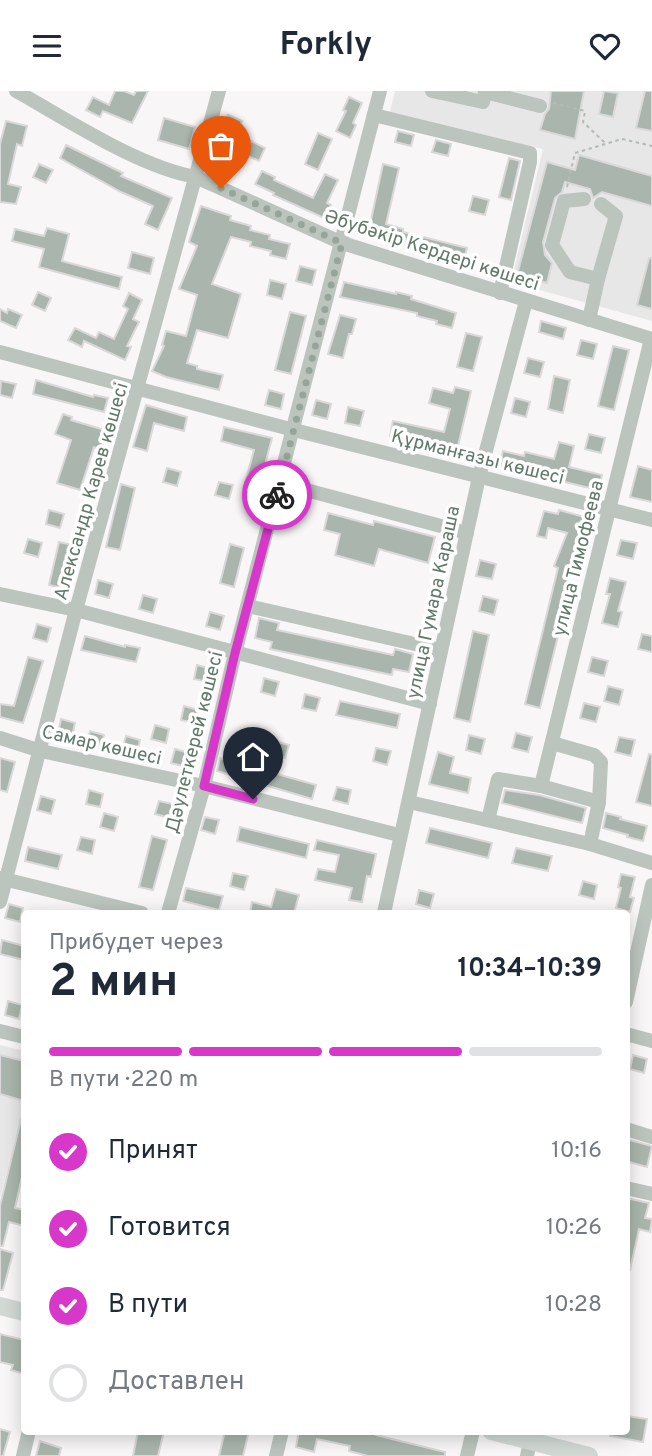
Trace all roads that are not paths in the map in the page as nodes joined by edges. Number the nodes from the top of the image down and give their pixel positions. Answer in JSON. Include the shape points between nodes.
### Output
{"nodes":[{"id":1,"x":16,"y":91,"type":"edge"},
{"id":2,"x":219,"y":91,"type":"edge"},
{"id":3,"x":380,"y":91,"type":"edge"},
{"id":4,"x":432,"y":91,"type":"edge"},
{"id":5,"x":540,"y":106,"type":"road end"},
{"id":6,"x":374,"y":115,"type":"junction"},
{"id":7,"x":197,"y":177,"type":"junction"},
{"id":8,"x":584,"y":199,"type":"dead end"},
{"id":9,"x":601,"y":204,"type":"dead end"},
{"id":10,"x":342,"y":243,"type":"junction"},
{"id":11,"x":598,"y":279,"type":"junction"},
{"id":12,"x":500,"y":293,"type":"junction"},
{"id":13,"x":526,"y":301,"type":"junction"},
{"id":14,"x":589,"y":320,"type":"junction"},
{"id":15,"x":652,"y":339,"type":"edge"},
{"id":16,"x":0,"y":352,"type":"edge"},
{"id":17,"x":138,"y":390,"type":"junction"},
{"id":18,"x":294,"y":430,"type":"junction"},
{"id":19,"x":479,"y":477,"type":"junction"},
{"id":20,"x":280,"y":483,"type":"junction"},
{"id":21,"x":610,"y":510,"type":"junction"},
{"id":22,"x":652,"y":520,"type":"edge"},
{"id":23,"x":467,"y":533,"type":"junction"},
{"id":24,"x":0,"y":594,"type":"edge"},
{"id":25,"x":248,"y":606,"type":"junction"},
{"id":26,"x":76,"y":610,"type":"junction"},
{"id":27,"x":441,"y":650,"type":"junction"},
{"id":28,"x":235,"y":653,"type":"junction"},
{"id":29,"x":430,"y":704,"type":"junction"},
{"id":30,"x":0,"y":738,"type":"edge"},
{"id":31,"x":552,"y":743,"type":"junction"},
{"id":32,"x":41,"y":751,"type":"junction"},
{"id":33,"x":204,"y":786,"type":"junction"},
{"id":34,"x":541,"y":786,"type":"junction"},
{"id":35,"x":409,"y":801,"type":"junction"},
{"id":36,"x":599,"y":802,"type":"junction"},
{"id":37,"x":488,"y":820,"type":"junction"},
{"id":38,"x":399,"y":835,"type":"junction"},
{"id":39,"x":590,"y":844,"type":"junction"},
{"id":40,"x":652,"y":863,"type":"edge"},
{"id":41,"x":3,"y":879,"type":"edge"},
{"id":42,"x":652,"y":885,"type":"edge"},
{"id":43,"x":0,"y":902,"type":"edge"},
{"id":44,"x":130,"y":910,"type":"edge"},
{"id":45,"x":169,"y":910,"type":"edge"},
{"id":46,"x":385,"y":910,"type":"edge"},
{"id":47,"x":630,"y":984,"type":"edge"},
{"id":48,"x":0,"y":1031,"type":"edge"},
{"id":49,"x":630,"y":1035,"type":"edge"},
{"id":50,"x":21,"y":1036,"type":"edge"},
{"id":51,"x":652,"y":1041,"type":"edge"},
{"id":52,"x":630,"y":1130,"type":"edge"},
{"id":53,"x":652,"y":1137,"type":"edge"},
{"id":54,"x":630,"y":1189,"type":"edge"},
{"id":55,"x":652,"y":1194,"type":"edge"},
{"id":56,"x":0,"y":1306,"type":"edge"},
{"id":57,"x":21,"y":1312,"type":"edge"},
{"id":58,"x":28,"y":1435,"type":"edge"},
{"id":59,"x":281,"y":1435,"type":"edge"},
{"id":60,"x":472,"y":1435,"type":"edge"},
{"id":61,"x":503,"y":1435,"type":"edge"},
{"id":62,"x":529,"y":1444,"type":"edge"},
{"id":63,"x":23,"y":1456,"type":"edge"},
{"id":64,"x":276,"y":1456,"type":"edge"},
{"id":65,"x":467,"y":1456,"type":"edge"},
{"id":66,"x":589,"y":1456,"type":"edge"}],
"edges":[{"from":1,"to":7,"type":"street","name":"Әбубәкір Кердері көшесі","via":[[144,160],[173,173]]},
{"from":2,"to":7,"type":"street","name":"Александр Карев көшесі"},
{"from":3,"to":6,"type":"street","name":"Дәулеткерей көшесі"},
{"from":4,"to":5,"type":"street","via":[[482,102],[485,92]]},
{"from":6,"to":10,"type":"street","name":"Дәулеткерей көшесі"},
{"from":6,"to":12,"type":"street","via":[[530,153]]},
{"from":7,"to":10,"type":"street","name":"Әбубәкір Кердері көшесі"},
{"from":7,"to":17,"type":"street","name":"Александр Карев көшесі"},
{"from":8,"to":11,"type":"street","via":[[564,201],[552,245],[570,272]]},
{"from":9,"to":11,"type":"street","via":[[616,216]]},
{"from":10,"to":12,"type":"street","name":"Әбубәкір Кердері көшесі"},
{"from":10,"to":18,"type":"street","name":"Дәулеткерей көшесі"},
{"from":11,"to":14,"type":"street"},
{"from":12,"to":13,"type":"street","name":"Әбубәкір Кердері көшесі"},
{"from":13,"to":14,"type":"street","name":"Әбубәкір Кердері көшесі"},
{"from":13,"to":19,"type":"street","name":"улица Гумара Караша"},
{"from":14,"to":15,"type":"street","name":"Әбубәкір Кердері көшесі"},
{"from":15,"to":21,"type":"street","name":"улица Тимофеева"},
{"from":16,"to":17,"type":"street","name":"Құрманғазы көшесі"},
{"from":17,"to":18,"type":"street","name":"Құрманғазы көшесі"},
{"from":17,"to":26,"type":"street","name":"Александр Карев көшесі"},
{"from":18,"to":19,"type":"street","name":"Құрманғазы көшесі"},
{"from":18,"to":20,"type":"street","name":"Дәулеткерей көшесі"},
{"from":19,"to":21,"type":"street","name":"Құрманғазы көшесі"},
{"from":19,"to":23,"type":"street","name":"улица Гумара Караша"},
{"from":20,"to":23,"type":"street"},
{"from":20,"to":25,"type":"street","name":"Дәулеткерей көшесі"},
{"from":21,"to":22,"type":"street","name":"Құрманғазы көшесі"},
{"from":21,"to":31,"type":"street","name":"улица Тимофеева"},
{"from":23,"to":27,"type":"street","name":"улица Гумара Караша"},
{"from":24,"to":26,"type":"street"},
{"from":25,"to":27,"type":"street"},
{"from":25,"to":28,"type":"street","name":"Дәулеткерей көшесі"},
{"from":26,"to":28,"type":"street"},
{"from":26,"to":32,"type":"street","name":"Александр Карев көшесі"},
{"from":27,"to":29,"type":"street","name":"улица Гумара Караша"},
{"from":28,"to":29,"type":"street"},
{"from":28,"to":33,"type":"street","name":"Дәулеткерей көшесі"},
{"from":29,"to":35,"type":"street","name":"улица Гумара Караша"},
{"from":30,"to":32,"type":"street","name":"Самар көшесі"},
{"from":31,"to":34,"type":"street","name":"улица Тимофеева"},
{"from":31,"to":36,"type":"street","via":[[594,755],[601,762]]},
{"from":32,"to":33,"type":"street","name":"Самар көшесі"},
{"from":32,"to":41,"type":"street","name":"Александр Карев көшесі"},
{"from":33,"to":38,"type":"street","name":"Самар көшесі"},
{"from":33,"to":45,"type":"street","name":"Дәулеткерей көшесі"},
{"from":34,"to":36,"type":"street"},
{"from":34,"to":37,"type":"street","via":[[498,779]]},
{"from":35,"to":37,"type":"street"},
{"from":35,"to":38,"type":"street","name":"улица Гумара Караша"},
{"from":36,"to":39,"type":"street"},
{"from":37,"to":39,"type":"street"},
{"from":38,"to":46,"type":"street","name":"улица Гумара Караша"},
{"from":39,"to":40,"type":"street"},
{"from":41,"to":43,"type":"street","name":"Александр Карев көшесі"},
{"from":41,"to":44,"type":"street"},
{"from":42,"to":47,"type":"street"},
{"from":48,"to":50,"type":"street"},
{"from":49,"to":51,"type":"street"},
{"from":52,"to":53,"type":"street"},
{"from":54,"to":55,"type":"street"},
{"from":56,"to":57,"type":"main road"},
{"from":58,"to":63,"type":"street"},
{"from":59,"to":64,"type":"street"},
{"from":60,"to":65,"type":"street"},
{"from":61,"to":62,"type":"main road"},
{"from":62,"to":66,"type":"main road"}]}
